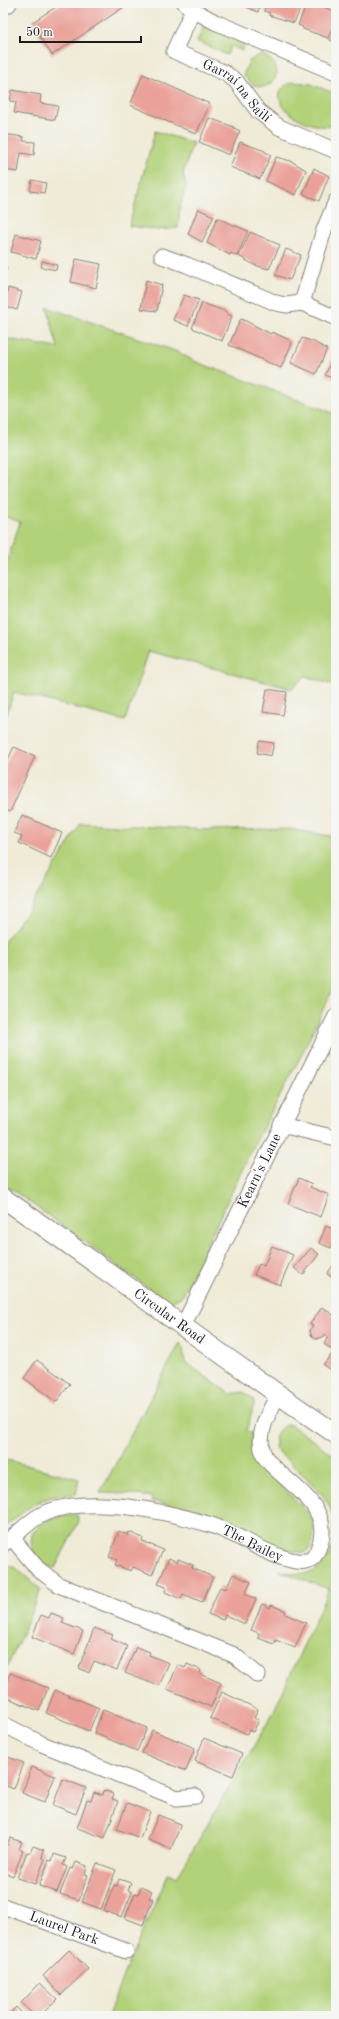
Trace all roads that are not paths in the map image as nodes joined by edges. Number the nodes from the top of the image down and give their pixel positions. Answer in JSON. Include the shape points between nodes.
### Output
{"nodes":[{"id":1,"x":7,"y":3,"type":"edge"},
{"id":2,"x":3,"y":5,"type":"edge"},
{"id":3,"x":194,"y":7,"type":"edge"},
{"id":4,"x":336,"y":74,"type":"edge"},
{"id":5,"x":336,"y":151,"type":"edge"},
{"id":6,"x":336,"y":201,"type":"edge"},
{"id":7,"x":162,"y":256,"type":"dead end"},
{"id":8,"x":302,"y":303,"type":"junction"},
{"id":9,"x":336,"y":318,"type":"edge"},
{"id":10,"x":336,"y":1016,"type":"edge"},
{"id":11,"x":281,"y":1125,"type":"junction"},
{"id":12,"x":336,"y":1138,"type":"edge"},
{"id":13,"x":3,"y":1198,"type":"edge"},
{"id":14,"x":183,"y":1326,"type":"junction"},
{"id":15,"x":278,"y":1395,"type":"junction"},
{"id":16,"x":336,"y":1434,"type":"edge"},
{"id":17,"x":7,"y":1541,"type":"edge"},
{"id":18,"x":258,"y":1675,"type":"dead end"},
{"id":19,"x":3,"y":1724,"type":"edge"},
{"id":20,"x":196,"y":1796,"type":"dead end"},
{"id":21,"x":3,"y":1906,"type":"edge"},
{"id":22,"x":126,"y":1951,"type":"dead end"}],
"edges":[{"from":1,"to":2,"type":"street"},
{"from":3,"to":4,"type":"street","name":"Garraí na Sailí"},
{"from":3,"to":5,"type":"street","name":"Garraí na Sailí","via":[[174,51],[236,81],[258,111],[279,127]]},
{"from":6,"to":8,"type":"street","via":[[324,230]]},
{"from":7,"to":8,"type":"street","via":[[276,303]]},
{"from":8,"to":9,"type":"street"},
{"from":10,"to":11,"type":"street","name":"Kearn's Lane"},
{"from":11,"to":12,"type":"street"},
{"from":11,"to":14,"type":"street","name":"Kearn's Lane"},
{"from":13,"to":14,"type":"street","name":"Circular Road"},
{"from":14,"to":15,"type":"street","name":"Circular Road"},
{"from":15,"to":16,"type":"street","name":"Circular Road"},
{"from":15,"to":17,"type":"street","name":"The Bailey","via":[[264,1423],[264,1456],[316,1508],[323,1532],[321,1545],[314,1558],[304,1562],[291,1560],[213,1525],[182,1516],[128,1506],[84,1506],[54,1510],[42,1514]]},
{"from":17,"to":18,"type":"street","name":"The Bailey","via":[[59,1585],[234,1655]]},
{"from":19,"to":20,"type":"street","via":[[42,1744],[177,1798]]},
{"from":21,"to":22,"type":"street","name":"Laurel Park"}]}
